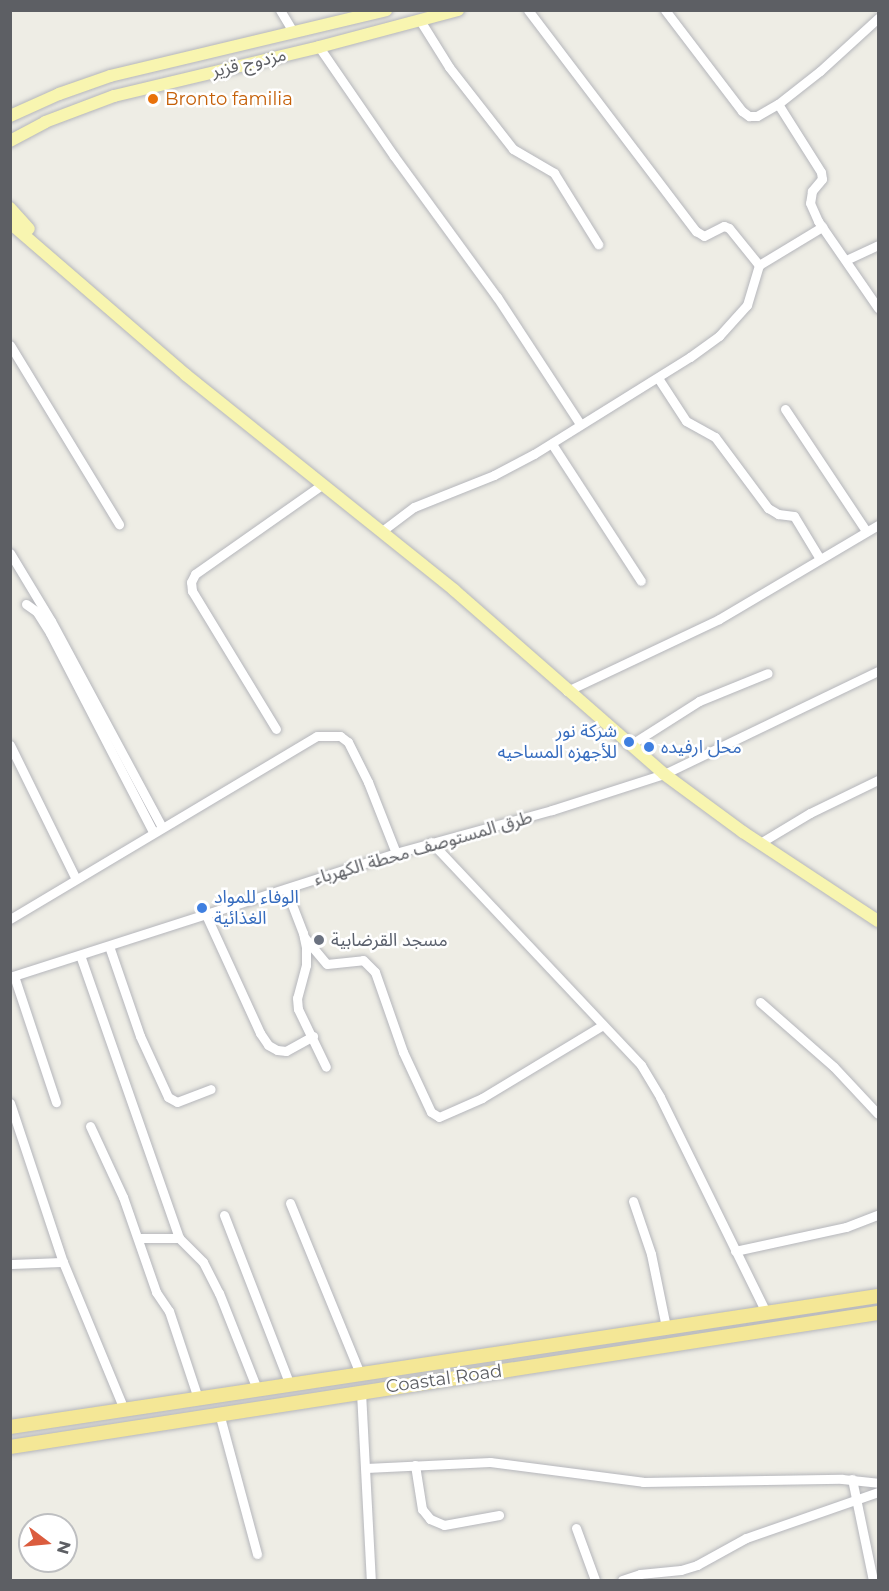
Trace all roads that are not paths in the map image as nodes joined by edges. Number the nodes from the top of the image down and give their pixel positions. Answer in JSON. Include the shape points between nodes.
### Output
{"nodes":[{"id":1,"x":280,"y":10,"type":"edge"},
{"id":2,"x":386,"y":10,"type":"edge"},
{"id":3,"x":458,"y":10,"type":"edge"},
{"id":4,"x":528,"y":10,"type":"edge"},
{"id":5,"x":665,"y":10,"type":"edge"},
{"id":6,"x":879,"y":18,"type":"edge"},
{"id":7,"x":342,"y":21,"type":"junction"},
{"id":8,"x":421,"y":21,"type":"junction"},
{"id":9,"x":293,"y":32,"type":"junction"},
{"id":10,"x":347,"y":40,"type":"junction"},
{"id":11,"x":319,"y":47,"type":"junction"},
{"id":12,"x":778,"y":104,"type":"junction"},
{"id":13,"x":10,"y":116,"type":"edge"},
{"id":14,"x":10,"y":141,"type":"edge"},
{"id":15,"x":10,"y":208,"type":"edge"},
{"id":16,"x":10,"y":223,"type":"edge"},
{"id":17,"x":822,"y":227,"type":"junction"},
{"id":18,"x":598,"y":244,"type":"dead end"},
{"id":19,"x":879,"y":245,"type":"edge"},
{"id":20,"x":51,"y":255,"type":"junction"},
{"id":21,"x":846,"y":260,"type":"junction"},
{"id":22,"x":759,"y":265,"type":"junction"},
{"id":23,"x":879,"y":308,"type":"edge"},
{"id":24,"x":10,"y":345,"type":"edge"},
{"id":25,"x":658,"y":378,"type":"junction"},
{"id":26,"x":785,"y":409,"type":"dead end"},
{"id":27,"x":580,"y":424,"type":"junction"},
{"id":28,"x":552,"y":444,"type":"junction"},
{"id":29,"x":323,"y":484,"type":"junction"},
{"id":30,"x":119,"y":524,"type":"dead end"},
{"id":31,"x":879,"y":525,"type":"edge"},
{"id":32,"x":382,"y":531,"type":"junction"},
{"id":33,"x":866,"y":531,"type":"junction"},
{"id":34,"x":10,"y":553,"type":"edge"},
{"id":35,"x":820,"y":559,"type":"junction"},
{"id":36,"x":640,"y":581,"type":"dead end"},
{"id":37,"x":26,"y":604,"type":"dead end"},
{"id":38,"x":879,"y":671,"type":"edge"},
{"id":39,"x":768,"y":673,"type":"dead end"},
{"id":40,"x":567,"y":691,"type":"junction"},
{"id":41,"x":276,"y":729,"type":"dead end"},
{"id":42,"x":10,"y":744,"type":"edge"},
{"id":43,"x":630,"y":745,"type":"junction"},
{"id":44,"x":664,"y":774,"type":"junction"},
{"id":45,"x":879,"y":780,"type":"edge"},
{"id":46,"x":158,"y":830,"type":"junction"},
{"id":47,"x":431,"y":842,"type":"junction"},
{"id":48,"x":760,"y":843,"type":"junction"},
{"id":49,"x":396,"y":853,"type":"junction"},
{"id":50,"x":76,"y":879,"type":"junction"},
{"id":51,"x":286,"y":889,"type":"junction"},
{"id":52,"x":206,"y":915,"type":"junction"},
{"id":53,"x":10,"y":919,"type":"edge"},
{"id":54,"x":879,"y":921,"type":"edge"},
{"id":55,"x":304,"y":937,"type":"junction"},
{"id":56,"x":109,"y":946,"type":"junction"},
{"id":57,"x":80,"y":956,"type":"junction"},
{"id":58,"x":12,"y":977,"type":"edge"},
{"id":59,"x":760,"y":1002,"type":"dead end"},
{"id":60,"x":603,"y":1025,"type":"junction"},
{"id":61,"x":313,"y":1036,"type":"junction"},
{"id":62,"x":326,"y":1067,"type":"dead end"},
{"id":63,"x":211,"y":1089,"type":"dead end"},
{"id":64,"x":56,"y":1102,"type":"dead end"},
{"id":65,"x":10,"y":1103,"type":"edge"},
{"id":66,"x":879,"y":1114,"type":"edge"},
{"id":67,"x":90,"y":1126,"type":"dead end"},
{"id":68,"x":633,"y":1201,"type":"dead end"},
{"id":69,"x":290,"y":1203,"type":"dead end"},
{"id":70,"x":224,"y":1215,"type":"dead end"},
{"id":71,"x":879,"y":1215,"type":"edge"},
{"id":72,"x":138,"y":1238,"type":"junction"},
{"id":73,"x":179,"y":1238,"type":"junction"},
{"id":74,"x":735,"y":1251,"type":"junction"},
{"id":75,"x":63,"y":1262,"type":"junction"},
{"id":76,"x":10,"y":1264,"type":"edge"},
{"id":77,"x":879,"y":1296,"type":"edge"},
{"id":78,"x":766,"y":1312,"type":"junction"},
{"id":79,"x":879,"y":1313,"type":"edge"},
{"id":80,"x":666,"y":1327,"type":"junction"},
{"id":81,"x":360,"y":1374,"type":"junction"},
{"id":82,"x":290,"y":1385,"type":"junction"},
{"id":83,"x":257,"y":1389,"type":"junction"},
{"id":84,"x":361,"y":1392,"type":"junction"},
{"id":85,"x":198,"y":1398,"type":"junction"},
{"id":86,"x":124,"y":1409,"type":"junction"},
{"id":87,"x":219,"y":1413,"type":"junction"},
{"id":88,"x":10,"y":1427,"type":"edge"},
{"id":89,"x":10,"y":1447,"type":"edge"},
{"id":90,"x":416,"y":1465,"type":"junction"},
{"id":91,"x":366,"y":1468,"type":"junction"},
{"id":92,"x":852,"y":1479,"type":"junction"},
{"id":93,"x":879,"y":1483,"type":"edge"},
{"id":94,"x":879,"y":1492,"type":"edge"},
{"id":95,"x":854,"y":1499,"type":"junction"},
{"id":96,"x":499,"y":1515,"type":"dead end"},
{"id":97,"x":576,"y":1528,"type":"dead end"},
{"id":98,"x":257,"y":1554,"type":"dead end"},
{"id":99,"x":371,"y":1581,"type":"edge"},
{"id":100,"x":595,"y":1581,"type":"edge"},
{"id":101,"x":622,"y":1581,"type":"edge"},
{"id":102,"x":873,"y":1581,"type":"edge"}],
"edges":[{"from":1,"to":9,"type":"street"},
{"from":2,"to":7,"type":"main road","name":"مزدوج قزير"},
{"from":3,"to":8,"type":"main road","name":"مزدوج قزير"},
{"from":4,"to":22,"type":"street","via":[[696,231],[704,236],[724,226],[729,228]]},
{"from":5,"to":12,"type":"street","via":[[742,111],[757,116]]},
{"from":6,"to":12,"type":"street"},
{"from":7,"to":9,"type":"main road","name":"مزدوج قزير"},
{"from":7,"to":10,"type":"main road"},
{"from":8,"to":10,"type":"main road","name":"مزدوج قزير"},
{"from":8,"to":18,"type":"street","via":[[450,67],[513,149],[554,173]]},
{"from":9,"to":13,"type":"main road","name":"مزدوج قزير","via":[[110,76]]},
{"from":10,"to":11,"type":"main road","name":"مزدوج قزير"},
{"from":11,"to":14,"type":"main road","name":"مزدوج قزير","via":[[114,96],[45,122]]},
{"from":11,"to":27,"type":"street","via":[[497,297]]},
{"from":12,"to":17,"type":"street","via":[[820,172],[822,179],[812,191],[810,203]]},
{"from":15,"to":20,"type":"main road"},
{"from":16,"to":20,"type":"main road"},
{"from":17,"to":21,"type":"street"},
{"from":17,"to":22,"type":"street"},
{"from":19,"to":21,"type":"street"},
{"from":20,"to":29,"type":"main road","via":[[186,375]]},
{"from":21,"to":23,"type":"street"},
{"from":22,"to":25,"type":"street","via":[[752,293],[736,318],[719,336]]},
{"from":24,"to":30,"type":"street"},
{"from":25,"to":27,"type":"street"},
{"from":25,"to":35,"type":"street","via":[[686,421],[715,437],[768,508],[794,516]]},
{"from":26,"to":33,"type":"street"},
{"from":27,"to":28,"type":"street"},
{"from":28,"to":32,"type":"street","via":[[494,475],[414,507]]},
{"from":28,"to":36,"type":"street"},
{"from":29,"to":32,"type":"main road"},
{"from":29,"to":41,"type":"street","via":[[195,574],[191,582],[192,591]]},
{"from":31,"to":33,"type":"street"},
{"from":32,"to":40,"type":"main road"},
{"from":33,"to":35,"type":"street"},
{"from":34,"to":46,"type":"street","via":[[51,621]]},
{"from":35,"to":40,"type":"street","via":[[719,619]]},
{"from":37,"to":46,"type":"street","via":[[37,612],[50,633]]},
{"from":38,"to":44,"type":"street","name":"طرق المستوصف محطة الكهرباء"},
{"from":39,"to":43,"type":"street","via":[[699,701]]},
{"from":40,"to":43,"type":"main road"},
{"from":42,"to":50,"type":"street"},
{"from":43,"to":44,"type":"main road"},
{"from":44,"to":47,"type":"street","name":"طرق المستوصف محطة الكهرباء","via":[[552,810]]},
{"from":44,"to":48,"type":"main road"},
{"from":45,"to":48,"type":"street","via":[[810,813]]},
{"from":46,"to":49,"type":"street","via":[[296,746],[331,734],[340,736],[355,754]]},
{"from":46,"to":50,"type":"street"},
{"from":47,"to":49,"type":"street","name":"طرق المستوصف محطة الكهرباء"},
{"from":47,"to":60,"type":"street"},
{"from":48,"to":54,"type":"main road"},
{"from":49,"to":51,"type":"street","name":"طرق المستوصف محطة الكهرباء"},
{"from":50,"to":53,"type":"street"},
{"from":51,"to":52,"type":"street","name":"طرق المستوصف محطة الكهرباء"},
{"from":51,"to":55,"type":"street"},
{"from":52,"to":56,"type":"street","name":"طرق المستوصف محطة الكهرباء"},
{"from":52,"to":61,"type":"street","via":[[268,1045],[286,1051]]},
{"from":55,"to":60,"type":"street","via":[[327,964],[363,960],[375,972],[403,1052],[431,1112],[439,1117],[482,1098]]},
{"from":55,"to":61,"type":"street","via":[[306,965],[297,998],[298,1009]]},
{"from":56,"to":57,"type":"street","name":"طرق المستوصف محطة الكهرباء"},
{"from":56,"to":63,"type":"street","via":[[140,1036],[168,1097],[177,1102]]},
{"from":57,"to":58,"type":"street","name":"طرق المستوصف محطة الكهرباء"},
{"from":57,"to":73,"type":"street"},
{"from":58,"to":64,"type":"street"},
{"from":59,"to":66,"type":"street","via":[[834,1067]]},
{"from":60,"to":74,"type":"street","via":[[650,1079]]},
{"from":61,"to":62,"type":"street"},
{"from":65,"to":75,"type":"street"},
{"from":67,"to":72,"type":"street"},
{"from":68,"to":80,"type":"street","via":[[651,1254]]},
{"from":69,"to":81,"type":"street"},
{"from":70,"to":82,"type":"street"},
{"from":71,"to":74,"type":"street","via":[[846,1227]]},
{"from":72,"to":73,"type":"street"},
{"from":72,"to":85,"type":"street","via":[[156,1292],[169,1311],[183,1348]]},
{"from":73,"to":83,"type":"street","via":[[203,1262]]},
{"from":74,"to":78,"type":"street"},
{"from":75,"to":76,"type":"street"},
{"from":75,"to":86,"type":"street"},
{"from":77,"to":78,"type":"highway","name":"Coastal Road"},
{"from":78,"to":80,"type":"highway","name":"Coastal Road"},
{"from":79,"to":84,"type":"highway","name":"Coastal Road"},
{"from":80,"to":81,"type":"highway","name":"Coastal Road"},
{"from":81,"to":82,"type":"highway","name":"Coastal Road"},
{"from":82,"to":83,"type":"highway","name":"Coastal Road"},
{"from":83,"to":85,"type":"highway","name":"Coastal Road"},
{"from":84,"to":87,"type":"highway","name":"Coastal Road"},
{"from":84,"to":91,"type":"street"},
{"from":85,"to":86,"type":"highway","name":"Coastal Road"},
{"from":86,"to":88,"type":"highway","name":"Coastal Road"},
{"from":87,"to":89,"type":"highway","name":"Coastal Road"},
{"from":87,"to":98,"type":"street"},
{"from":90,"to":91,"type":"street"},
{"from":90,"to":92,"type":"street","via":[[514,1463],[643,1482]]},
{"from":90,"to":96,"type":"street","via":[[422,1509],[430,1519],[444,1525]]},
{"from":91,"to":99,"type":"street"},
{"from":92,"to":93,"type":"street"},
{"from":92,"to":95,"type":"street"},
{"from":94,"to":95,"type":"street"},
{"from":95,"to":101,"type":"street","via":[[746,1538],[689,1568],[640,1574]]},
{"from":95,"to":102,"type":"street"},
{"from":97,"to":100,"type":"street"}]}
